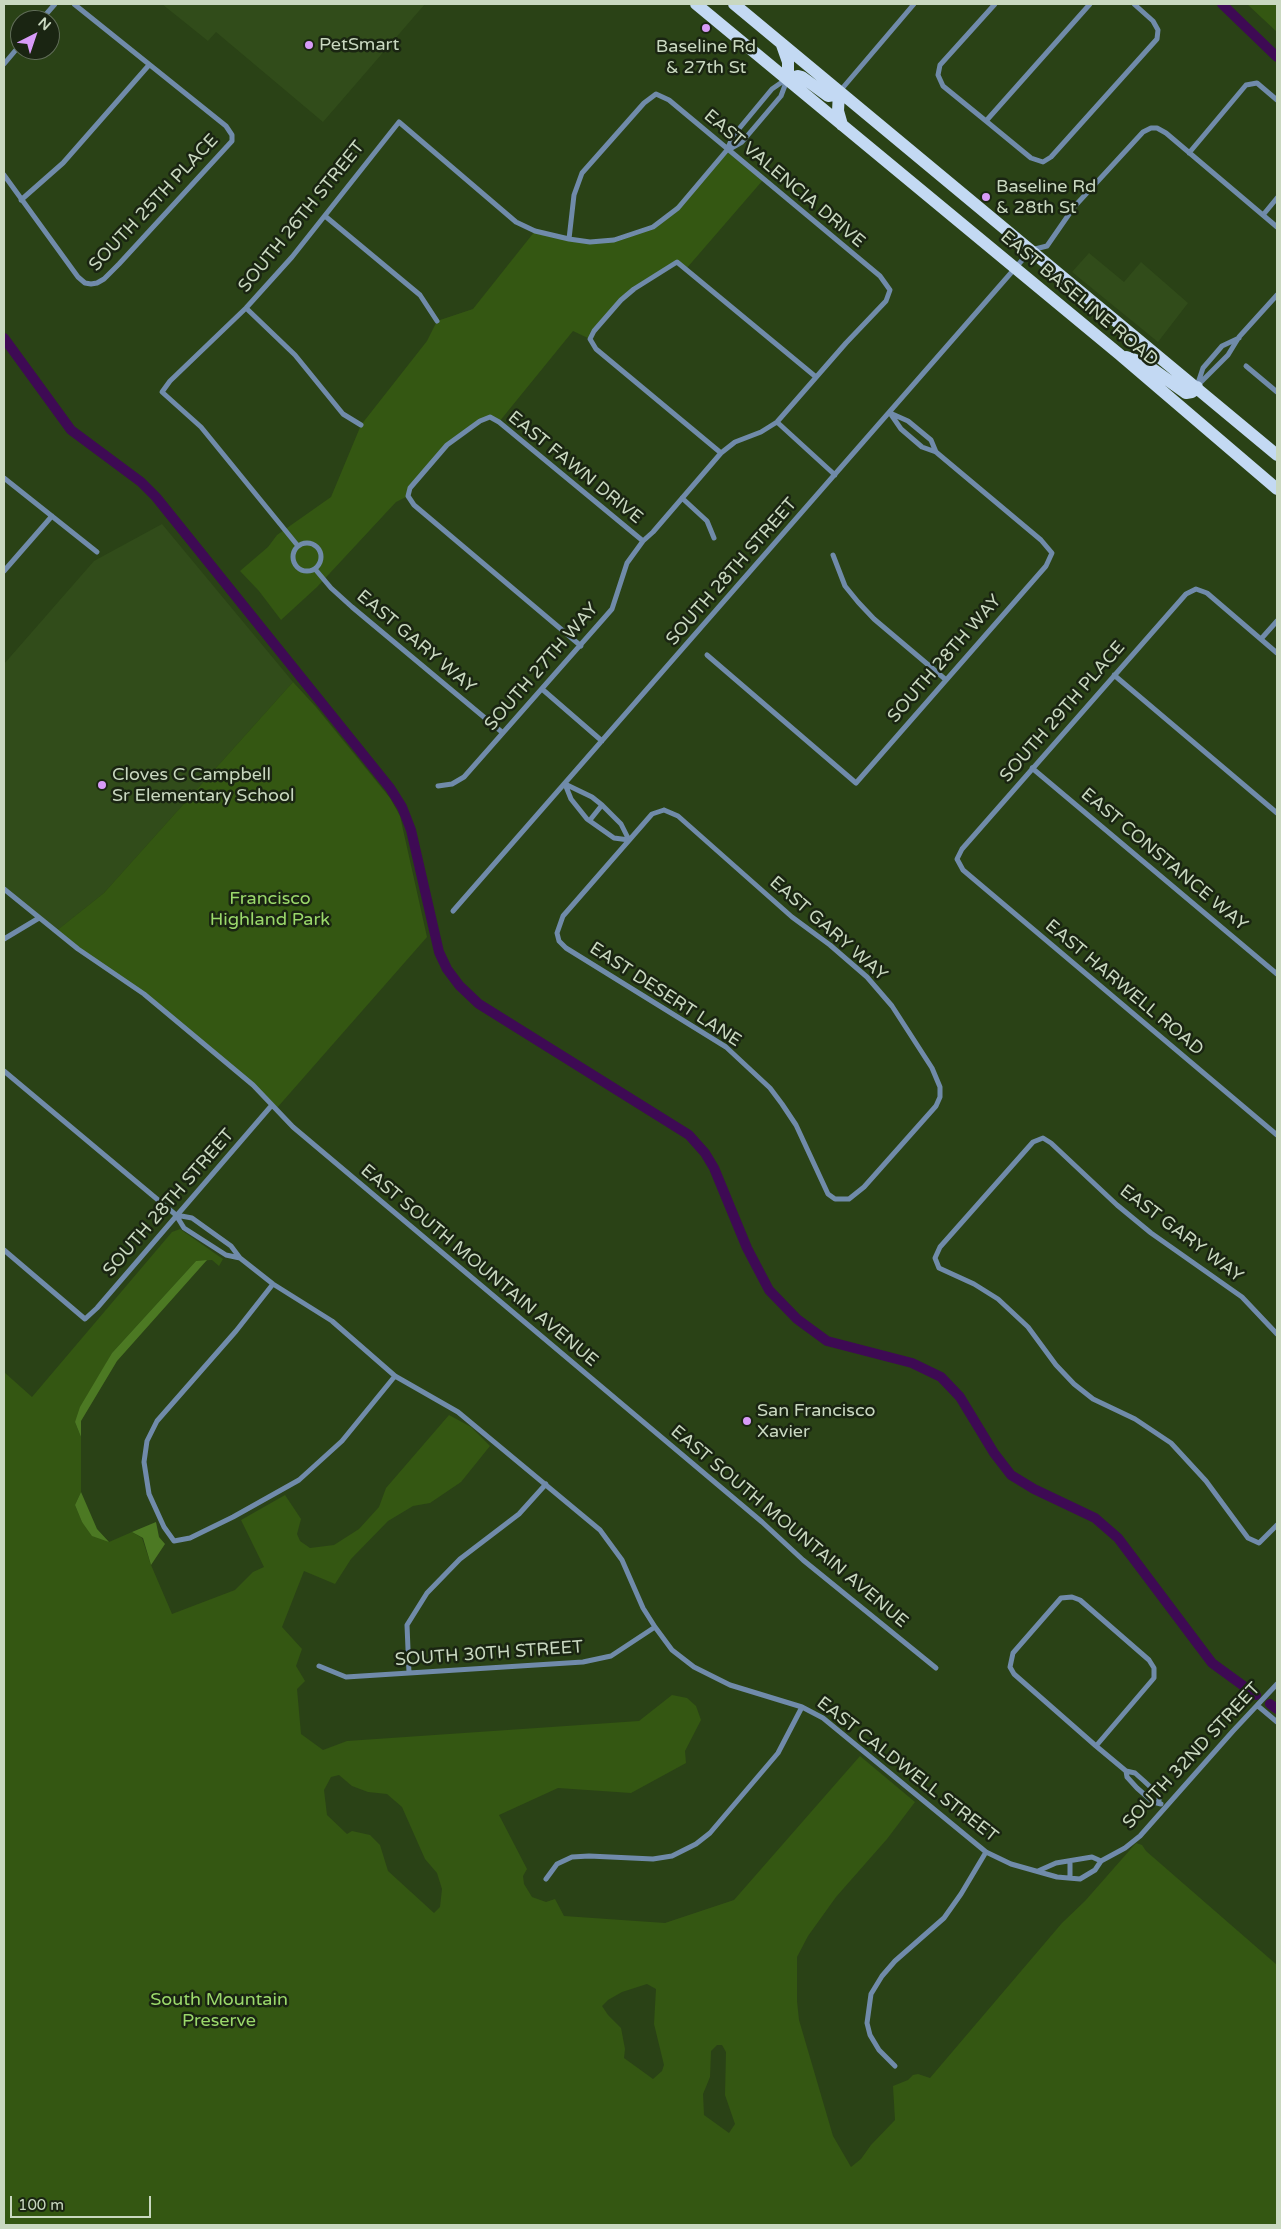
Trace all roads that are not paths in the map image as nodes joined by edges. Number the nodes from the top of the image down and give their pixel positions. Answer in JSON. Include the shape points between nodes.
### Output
{"nodes":[{"id":1,"x":74,"y":4,"type":"edge"},
{"id":2,"x":696,"y":4,"type":"edge"},
{"id":3,"x":734,"y":4,"type":"edge"},
{"id":4,"x":914,"y":4,"type":"edge"},
{"id":5,"x":984,"y":4,"type":"edge"},
{"id":6,"x":995,"y":4,"type":"edge"},
{"id":7,"x":1090,"y":4,"type":"edge"},
{"id":8,"x":1134,"y":4,"type":"edge"},
{"id":9,"x":990,"y":9,"type":"junction"},
{"id":10,"x":780,"y":43,"type":"junction"},
{"id":11,"x":149,"y":65,"type":"junction"},
{"id":12,"x":788,"y":79,"type":"junction"},
{"id":13,"x":839,"y":92,"type":"junction"},
{"id":14,"x":1277,"y":100,"type":"edge"},
{"id":15,"x":986,"y":121,"type":"junction"},
{"id":16,"x":842,"y":125,"type":"junction"},
{"id":17,"x":727,"y":150,"type":"junction"},
{"id":18,"x":1189,"y":153,"type":"junction"},
{"id":19,"x":4,"y":175,"type":"edge"},
{"id":20,"x":1277,"y":198,"type":"edge"},
{"id":21,"x":21,"y":200,"type":"junction"},
{"id":22,"x":1263,"y":215,"type":"junction"},
{"id":23,"x":325,"y":216,"type":"junction"},
{"id":24,"x":1277,"y":227,"type":"edge"},
{"id":25,"x":569,"y":239,"type":"junction"},
{"id":26,"x":1031,"y":250,"type":"junction"},
{"id":27,"x":1015,"y":269,"type":"junction"},
{"id":28,"x":890,"y":290,"type":"joint"},
{"id":29,"x":1277,"y":295,"type":"edge"},
{"id":30,"x":246,"y":308,"type":"junction"},
{"id":31,"x":437,"y":321,"type":"dead end"},
{"id":32,"x":1239,"y":338,"type":"junction"},
{"id":33,"x":1216,"y":353,"type":"junction"},
{"id":34,"x":1119,"y":354,"type":"junction"},
{"id":35,"x":1224,"y":360,"type":"junction"},
{"id":36,"x":1246,"y":366,"type":"dead end"},
{"id":37,"x":816,"y":377,"type":"junction"},
{"id":38,"x":1197,"y":387,"type":"junction"},
{"id":39,"x":1277,"y":392,"type":"edge"},
{"id":40,"x":890,"y":413,"type":"junction"},
{"id":41,"x":777,"y":422,"type":"junction"},
{"id":42,"x":361,"y":425,"type":"dead end"},
{"id":43,"x":936,"y":452,"type":"junction"},
{"id":44,"x":720,"y":453,"type":"junction"},
{"id":45,"x":1277,"y":455,"type":"edge"},
{"id":46,"x":835,"y":475,"type":"junction"},
{"id":47,"x":4,"y":478,"type":"edge"},
{"id":48,"x":1277,"y":489,"type":"edge"},
{"id":49,"x":682,"y":498,"type":"junction"},
{"id":50,"x":52,"y":516,"type":"junction"},
{"id":51,"x":714,"y":538,"type":"dead end"},
{"id":52,"x":643,"y":541,"type":"junction"},
{"id":53,"x":298,"y":546,"type":"junction"},
{"id":54,"x":97,"y":552,"type":"dead end"},
{"id":55,"x":833,"y":554,"type":"dead end"},
{"id":56,"x":315,"y":569,"type":"junction"},
{"id":57,"x":4,"y":571,"type":"edge"},
{"id":58,"x":1277,"y":621,"type":"edge"},
{"id":59,"x":1261,"y":639,"type":"junction"},
{"id":60,"x":581,"y":646,"type":"junction"},
{"id":61,"x":1277,"y":653,"type":"edge"},
{"id":62,"x":707,"y":656,"type":"dead end"},
{"id":63,"x":1114,"y":675,"type":"junction"},
{"id":64,"x":945,"y":679,"type":"junction"},
{"id":65,"x":542,"y":689,"type":"junction"},
{"id":66,"x":503,"y":733,"type":"junction"},
{"id":67,"x":602,"y":741,"type":"junction"},
{"id":68,"x":1032,"y":768,"type":"junction"},
{"id":69,"x":564,"y":784,"type":"junction"},
{"id":70,"x":438,"y":786,"type":"dead end"},
{"id":71,"x":602,"y":805,"type":"junction"},
{"id":72,"x":1277,"y":813,"type":"edge"},
{"id":73,"x":590,"y":820,"type":"junction"},
{"id":74,"x":629,"y":840,"type":"junction"},
{"id":75,"x":957,"y":859,"type":"joint"},
{"id":76,"x":4,"y":889,"type":"edge"},
{"id":77,"x":453,"y":912,"type":"dead end"},
{"id":78,"x":39,"y":918,"type":"junction"},
{"id":79,"x":4,"y":938,"type":"edge"},
{"id":80,"x":1277,"y":974,"type":"edge"},
{"id":81,"x":4,"y":1071,"type":"edge"},
{"id":82,"x":272,"y":1105,"type":"junction"},
{"id":83,"x":1277,"y":1135,"type":"edge"},
{"id":84,"x":842,"y":1200,"type":"joint"},
{"id":85,"x":176,"y":1215,"type":"junction"},
{"id":86,"x":223,"y":1240,"type":"junction"},
{"id":87,"x":216,"y":1249,"type":"junction"},
{"id":88,"x":4,"y":1250,"type":"edge"},
{"id":89,"x":240,"y":1258,"type":"junction"},
{"id":90,"x":273,"y":1284,"type":"junction"},
{"id":91,"x":1277,"y":1334,"type":"edge"},
{"id":92,"x":395,"y":1376,"type":"junction"},
{"id":93,"x":546,"y":1484,"type":"junction"},
{"id":94,"x":1277,"y":1525,"type":"edge"},
{"id":95,"x":655,"y":1628,"type":"junction"},
{"id":96,"x":319,"y":1666,"type":"dead end"},
{"id":97,"x":936,"y":1668,"type":"dead end"},
{"id":98,"x":409,"y":1673,"type":"junction"},
{"id":99,"x":1277,"y":1684,"type":"edge"},
{"id":100,"x":1258,"y":1705,"type":"junction"},
{"id":101,"x":802,"y":1707,"type":"junction"},
{"id":102,"x":1277,"y":1722,"type":"edge"},
{"id":103,"x":1096,"y":1746,"type":"junction"},
{"id":104,"x":1126,"y":1771,"type":"junction"},
{"id":105,"x":1143,"y":1780,"type":"junction"},
{"id":106,"x":1136,"y":1787,"type":"junction"},
{"id":107,"x":1159,"y":1802,"type":"junction"},
{"id":108,"x":1166,"y":1808,"type":"junction"},
{"id":109,"x":986,"y":1852,"type":"junction"},
{"id":110,"x":1101,"y":1861,"type":"junction"},
{"id":111,"x":1070,"y":1862,"type":"junction"},
{"id":112,"x":1038,"y":1871,"type":"junction"},
{"id":113,"x":1070,"y":1878,"type":"junction"},
{"id":114,"x":546,"y":1879,"type":"dead end"},
{"id":115,"x":895,"y":2066,"type":"dead end"}],
"edges":[{"from":1,"to":11,"type":"street"},
{"from":2,"to":12,"type":"main road","name":"EAST BASELINE ROAD"},
{"from":3,"to":10,"type":"main road","name":"EAST BASELINE ROAD"},
{"from":4,"to":13,"type":"street"},
{"from":5,"to":9,"type":"street"},
{"from":6,"to":9,"type":"street"},
{"from":7,"to":15,"type":"street"},
{"from":8,"to":15,"type":"street","via":[[1153,21],[1158,30],[1157,39],[1051,157],[1042,162],[1031,158]]},
{"from":9,"to":15,"type":"street","via":[[940,65],[938,75],[943,86]]},
{"from":10,"to":12,"type":"main road","via":[[788,62]]},
{"from":10,"to":13,"type":"main road","name":"EAST BASELINE ROAD"},
{"from":11,"to":21,"type":"street","via":[[63,163]]},
{"from":11,"to":21,"type":"street","name":"SOUTH 25TH PLACE","via":[[226,126],[232,141],[119,264],[98,284],[85,283]]},
{"from":12,"to":13,"type":"main road","via":[[802,77],[828,96]]},
{"from":12,"to":16,"type":"main road","name":"EAST BASELINE ROAD"},
{"from":12,"to":17,"type":"street","via":[[772,89],[733,136]]},
{"from":12,"to":17,"type":"street","via":[[781,96],[742,142]]},
{"from":13,"to":16,"type":"main road","via":[[838,111]]},
{"from":13,"to":26,"type":"main road","name":"EAST BASELINE ROAD"},
{"from":14,"to":18,"type":"street","via":[[1257,83],[1246,85]]},
{"from":16,"to":27,"type":"main road","name":"EAST BASELINE ROAD"},
{"from":17,"to":25,"type":"street","via":[[678,208],[653,226],[614,240],[590,242]]},
{"from":17,"to":25,"type":"street","name":"EAST VALENCIA DRIVE","via":[[669,100],[656,94],[644,103],[582,173],[574,195]]},
{"from":17,"to":28,"type":"street","name":"EAST VALENCIA DRIVE","via":[[880,276]]},
{"from":18,"to":22,"type":"street"},
{"from":18,"to":26,"type":"street","via":[[1157,128],[1143,132],[1074,207],[1047,246]]},
{"from":19,"to":21,"type":"street"},
{"from":20,"to":22,"type":"street"},
{"from":22,"to":24,"type":"street"},
{"from":23,"to":25,"type":"street","name":"SOUTH 26TH STREET","via":[[399,122],[516,222],[535,231]]},
{"from":23,"to":30,"type":"street","name":"SOUTH 26TH STREET"},
{"from":23,"to":31,"type":"street","via":[[420,295]]},
{"from":26,"to":27,"type":"street","name":"SOUTH 28TH STREET"},
{"from":26,"to":38,"type":"main road","name":"EAST BASELINE ROAD"},
{"from":27,"to":34,"type":"main road","name":"EAST BASELINE ROAD"},
{"from":27,"to":40,"type":"street","name":"SOUTH 28TH STREET"},
{"from":28,"to":37,"type":"street","name":"SOUTH 27TH WAY","via":[[886,301]]},
{"from":29,"to":32,"type":"street"},
{"from":30,"to":42,"type":"street","via":[[296,355],[343,414]]},
{"from":30,"to":53,"type":"street","name":"SOUTH 26TH STREET","via":[[162,392],[201,427]]},
{"from":32,"to":33,"type":"street","via":[[1222,346]]},
{"from":32,"to":35,"type":"street"},
{"from":33,"to":35,"type":"street"},
{"from":33,"to":38,"type":"street","via":[[1203,368]]},
{"from":34,"to":38,"type":"main road","via":[[1144,363],[1180,390],[1189,392]]},
{"from":34,"to":48,"type":"main road","name":"EAST BASELINE ROAD"},
{"from":35,"to":38,"type":"street"},
{"from":36,"to":39,"type":"street"},
{"from":37,"to":41,"type":"street","name":"SOUTH 27TH WAY"},
{"from":37,"to":44,"type":"street","via":[[677,262],[621,300],[594,331],[590,339],[596,349]]},
{"from":38,"to":45,"type":"main road","name":"EAST BASELINE ROAD"},
{"from":40,"to":43,"type":"street","via":[[901,429],[922,447]]},
{"from":40,"to":43,"type":"street","via":[[908,421],[931,440]]},
{"from":40,"to":46,"type":"street","name":"SOUTH 28TH STREET"},
{"from":41,"to":44,"type":"street","name":"SOUTH 27TH WAY"},
{"from":41,"to":46,"type":"street"},
{"from":43,"to":64,"type":"street","name":"SOUTH 28TH WAY","via":[[1041,540],[1052,553],[1046,566]]},
{"from":44,"to":49,"type":"street","name":"SOUTH 27TH WAY"},
{"from":46,"to":67,"type":"street","name":"SOUTH 28TH STREET"},
{"from":47,"to":50,"type":"street"},
{"from":49,"to":51,"type":"street","via":[[707,521]]},
{"from":49,"to":52,"type":"street","name":"SOUTH 27TH WAY"},
{"from":50,"to":54,"type":"street"},
{"from":50,"to":57,"type":"street"},
{"from":52,"to":60,"type":"street","name":"SOUTH 27TH WAY","via":[[627,563],[612,609]]},
{"from":52,"to":60,"type":"street","name":"EAST FAWN DRIVE","via":[[490,417],[447,444],[410,488],[408,496],[414,505]]},
{"from":53,"to":56,"type":"street","via":[[308,543],[318,550],[320,562]]},
{"from":53,"to":56,"type":"street","via":[[292,556],[294,565],[302,571]]},
{"from":55,"to":64,"type":"street","via":[[845,586],[858,602]]},
{"from":56,"to":66,"type":"street","name":"EAST GARY WAY","via":[[352,607]]},
{"from":58,"to":59,"type":"street"},
{"from":59,"to":61,"type":"street"},
{"from":59,"to":63,"type":"street","name":"SOUTH 29TH PLACE","via":[[1207,593],[1196,589],[1186,594]]},
{"from":60,"to":65,"type":"street","name":"SOUTH 27TH WAY"},
{"from":62,"to":64,"type":"street","name":"SOUTH 28TH WAY","via":[[856,782]]},
{"from":63,"to":68,"type":"street","name":"SOUTH 29TH PLACE"},
{"from":63,"to":72,"type":"street"},
{"from":65,"to":66,"type":"street","name":"SOUTH 27TH WAY"},
{"from":65,"to":67,"type":"street"},
{"from":66,"to":70,"type":"street","name":"SOUTH 27TH WAY","via":[[464,777],[452,784]]},
{"from":67,"to":69,"type":"street","name":"SOUTH 28TH STREET"},
{"from":68,"to":75,"type":"street","name":"SOUTH 29TH PLACE","via":[[962,848]]},
{"from":68,"to":80,"type":"street","name":"EAST CONSTANCE WAY"},
{"from":69,"to":71,"type":"street"},
{"from":69,"to":73,"type":"street","via":[[571,799]]},
{"from":69,"to":77,"type":"street","name":"SOUTH 28TH STREET"},
{"from":71,"to":73,"type":"street"},
{"from":71,"to":74,"type":"street","via":[[621,824]]},
{"from":73,"to":74,"type":"street","via":[[614,838]]},
{"from":74,"to":84,"type":"street","name":"EAST DESERT LANE","via":[[563,916],[557,933],[560,941],[566,948],[700,1029],[759,1077],[796,1125],[828,1194]]},
{"from":74,"to":84,"type":"street","name":"EAST GARY WAY","via":[[652,814],[664,810],[678,816],[792,917],[867,977],[892,1006],[932,1068],[940,1087],[936,1106],[864,1187],[855,1196]]},
{"from":75,"to":83,"type":"street","name":"EAST HARWELL ROAD","via":[[963,870]]},
{"from":76,"to":78,"type":"street","name":"EAST SOUTH MOUNTAIN AVENUE"},
{"from":78,"to":79,"type":"street"},
{"from":78,"to":82,"type":"street","name":"EAST SOUTH MOUNTAIN AVENUE","via":[[93,961],[144,994]]},
{"from":81,"to":85,"type":"street","name":"EAST CALDWELL STREET"},
{"from":82,"to":85,"type":"street","name":"SOUTH 28TH STREET"},
{"from":82,"to":97,"type":"street","name":"EAST SOUTH MOUNTAIN AVENUE","via":[[293,1127],[803,1560]]},
{"from":85,"to":86,"type":"street","name":"EAST CALDWELL STREET","via":[[192,1218]]},
{"from":85,"to":87,"type":"street","name":"EAST CALDWELL STREET","via":[[184,1228]]},
{"from":85,"to":88,"type":"street","name":"SOUTH 28TH STREET","via":[[85,1319]]},
{"from":86,"to":87,"type":"street"},
{"from":86,"to":89,"type":"street","name":"EAST CALDWELL STREET"},
{"from":87,"to":89,"type":"street","name":"EAST CALDWELL STREET"},
{"from":89,"to":90,"type":"street","name":"EAST CALDWELL STREET"},
{"from":90,"to":92,"type":"street","name":"EAST CALDWELL STREET","via":[[332,1321]]},
{"from":90,"to":92,"type":"street","via":[[157,1421],[147,1441],[144,1462],[149,1494],[174,1541],[190,1538],[299,1480],[342,1441]]},
{"from":91,"to":94,"type":"street","name":"EAST GARY WAY","via":[[1242,1297],[1151,1233],[1043,1138],[1033,1142],[940,1247],[935,1258],[940,1268],[998,1299],[1028,1328],[1056,1365],[1093,1400],[1136,1419],[1170,1444],[1206,1481],[1248,1538],[1259,1543]]},
{"from":92,"to":93,"type":"street","name":"EAST CALDWELL STREET","via":[[458,1412]]},
{"from":93,"to":95,"type":"street","name":"EAST CALDWELL STREET","via":[[600,1530],[615,1548]]},
{"from":93,"to":98,"type":"street","via":[[518,1514],[460,1559],[427,1593],[407,1625]]},
{"from":95,"to":98,"type":"street","name":"SOUTH 30TH STREET","via":[[611,1656],[583,1662]]},
{"from":95,"to":101,"type":"street","name":"EAST CALDWELL STREET","via":[[672,1650],[709,1676]]},
{"from":96,"to":98,"type":"street","name":"SOUTH 30TH STREET","via":[[346,1677]]},
{"from":99,"to":100,"type":"street","name":"SOUTH 32ND STREET"},
{"from":100,"to":102,"type":"street"},
{"from":100,"to":108,"type":"street","name":"SOUTH 32ND STREET"},
{"from":101,"to":109,"type":"street","name":"EAST CALDWELL STREET","via":[[823,1718]]},
{"from":101,"to":114,"type":"street","via":[[778,1753],[710,1833],[696,1844],[672,1856],[652,1859],[572,1857],[557,1864]]},
{"from":103,"to":103,"type":"street","via":[[1010,1668],[1013,1653],[1061,1598],[1080,1600],[1149,1660],[1154,1668],[1154,1678]]},
{"from":103,"to":104,"type":"street"},
{"from":104,"to":105,"type":"street"},
{"from":104,"to":106,"type":"street"},
{"from":105,"to":106,"type":"street"},
{"from":105,"to":107,"type":"street","via":[[1159,1795]]},
{"from":106,"to":107,"type":"street","via":[[1153,1802]]},
{"from":107,"to":108,"type":"street"},
{"from":108,"to":110,"type":"street","name":"SOUTH 32ND STREET","via":[[1140,1836]]},
{"from":109,"to":112,"type":"street","name":"EAST CALDWELL STREET","via":[[1011,1864]]},
{"from":109,"to":115,"type":"street","via":[[944,1918],[895,1961],[871,1994],[867,2023],[870,2035]]},
{"from":110,"to":111,"type":"street","via":[[1092,1857]]},
{"from":110,"to":113,"type":"street","name":"EAST CALDWELL STREET","via":[[1095,1870],[1080,1879]]},
{"from":111,"to":112,"type":"street","via":[[1056,1863]]},
{"from":111,"to":113,"type":"street"},
{"from":112,"to":113,"type":"street","name":"EAST CALDWELL STREET"}]}
